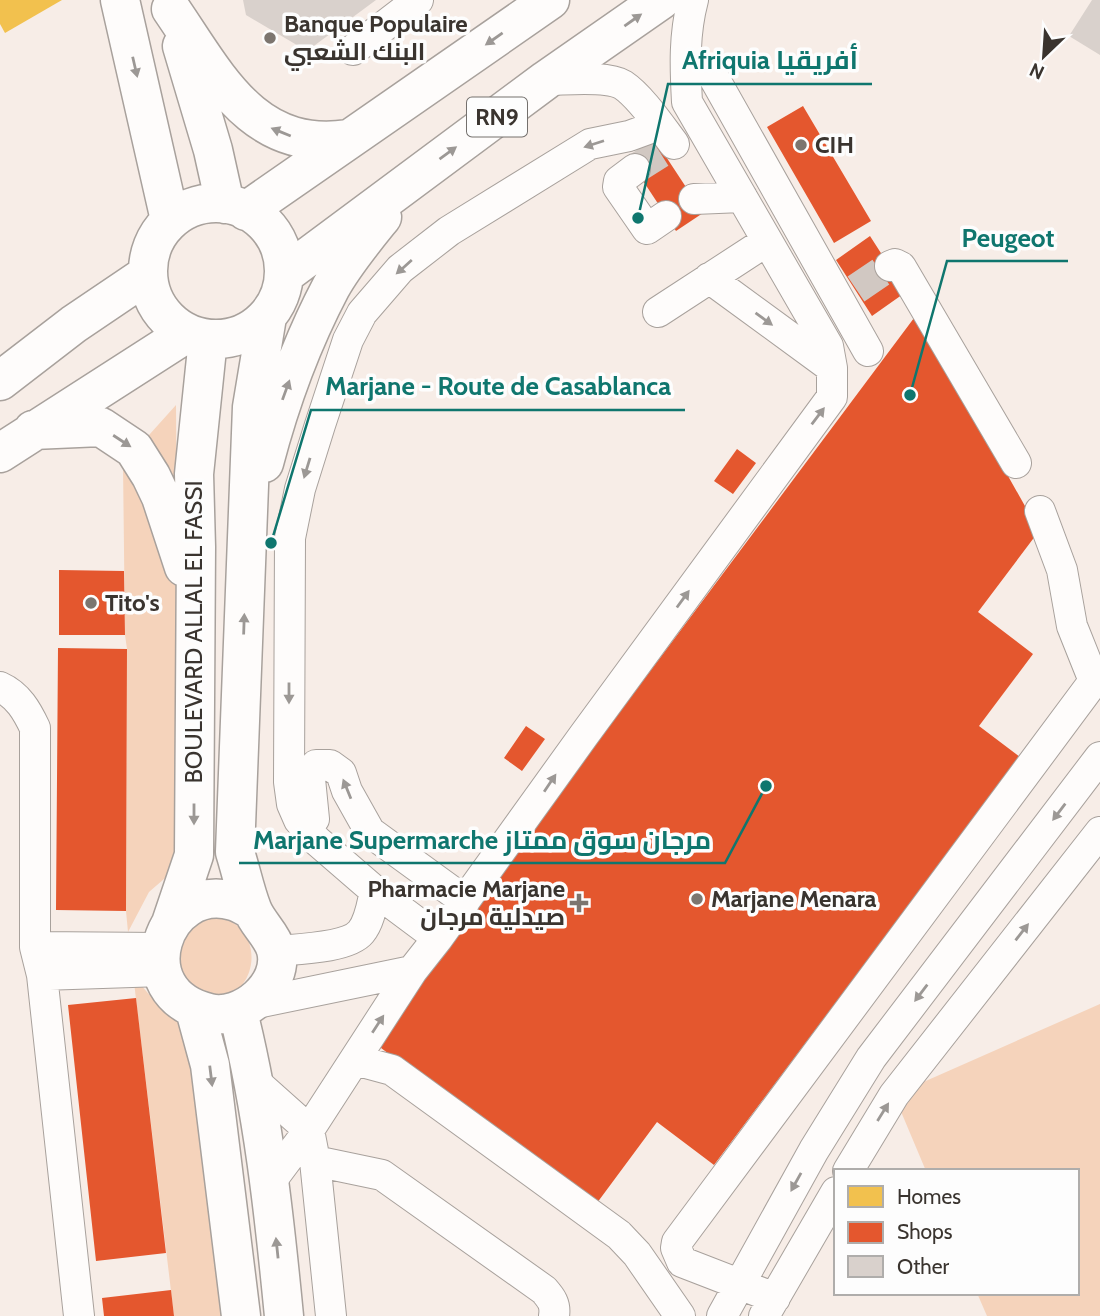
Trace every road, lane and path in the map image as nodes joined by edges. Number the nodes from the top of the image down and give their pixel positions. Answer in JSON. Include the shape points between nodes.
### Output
{"nodes":[{"id":1,"x":120,"y":0,"type":"edge"},
{"id":2,"x":418,"y":0,"type":"edge"},
{"id":3,"x":550,"y":0,"type":"edge"},
{"id":4,"x":661,"y":0,"type":"edge"},
{"id":5,"x":693,"y":0,"type":"edge"},
{"id":6,"x":170,"y":5,"type":"edge"},
{"id":7,"x":353,"y":50,"type":"dead end"},
{"id":8,"x":713,"y":76,"type":"dead end"},
{"id":9,"x":546,"y":80,"type":"junction"},
{"id":10,"x":739,"y":123,"type":"junction"},
{"id":11,"x":705,"y":133,"type":"junction"},
{"id":12,"x":348,"y":139,"type":"junction"},
{"id":13,"x":665,"y":140,"type":"junction"},
{"id":14,"x":635,"y":169,"type":"tunnel mouth"},
{"id":15,"x":411,"y":180,"type":"junction"},
{"id":16,"x":742,"y":197,"type":"junction"},
{"id":17,"x":694,"y":199,"type":"dead end"},
{"id":18,"x":235,"y":207,"type":"junction"},
{"id":19,"x":666,"y":216,"type":"dead end"},
{"id":20,"x":170,"y":220,"type":"junction"},
{"id":21,"x":809,"y":247,"type":"junction"},
{"id":22,"x":774,"y":251,"type":"junction"},
{"id":23,"x":890,"y":266,"type":"dead end"},
{"id":24,"x":148,"y":274,"type":"junction"},
{"id":25,"x":285,"y":274,"type":"junction"},
{"id":26,"x":709,"y":278,"type":"junction"},
{"id":27,"x":847,"y":295,"type":"junction"},
{"id":28,"x":658,"y":312,"type":"dead end"},
{"id":29,"x":267,"y":317,"type":"junction"},
{"id":30,"x":812,"y":318,"type":"junction"},
{"id":31,"x":197,"y":336,"type":"junction"},
{"id":32,"x":868,"y":351,"type":"dead end"},
{"id":33,"x":832,"y":368,"type":"junction"},
{"id":34,"x":0,"y":381,"type":"edge"},
{"id":35,"x":33,"y":430,"type":"junction"},
{"id":36,"x":0,"y":453,"type":"edge"},
{"id":37,"x":1016,"y":463,"type":"dead end"},
{"id":38,"x":1040,"y":511,"type":"dead end"},
{"id":39,"x":247,"y":551,"type":"junction"},
{"id":40,"x":195,"y":601,"type":"junction"},
{"id":41,"x":1097,"y":683,"type":"edge"},
{"id":42,"x":0,"y":687,"type":"edge"},
{"id":43,"x":1100,"y":757,"type":"edge"},
{"id":44,"x":1100,"y":832,"type":"edge"},
{"id":45,"x":316,"y":840,"type":"junction"},
{"id":46,"x":375,"y":891,"type":"junction"},
{"id":47,"x":465,"y":901,"type":"junction"},
{"id":48,"x":252,"y":910,"type":"junction"},
{"id":49,"x":438,"y":938,"type":"junction"},
{"id":50,"x":165,"y":947,"type":"junction"},
{"id":51,"x":276,"y":951,"type":"junction"},
{"id":52,"x":39,"y":961,"type":"junction"},
{"id":53,"x":412,"y":971,"type":"junction"},
{"id":54,"x":245,"y":1008,"type":"junction"},
{"id":55,"x":195,"y":1010,"type":"junction"},
{"id":56,"x":355,"y":1060,"type":"junction"},
{"id":57,"x":253,"y":1080,"type":"junction"},
{"id":58,"x":309,"y":1130,"type":"junction"},
{"id":59,"x":315,"y":1161,"type":"junction"},
{"id":60,"x":849,"y":1169,"type":"edge"},
{"id":61,"x":271,"y":1181,"type":"junction"},
{"id":62,"x":834,"y":1195,"type":"edge"},
{"id":63,"x":741,"y":1283,"type":"junction"},
{"id":64,"x":770,"y":1307,"type":"edge"},
{"id":65,"x":79,"y":1316,"type":"edge"},
{"id":66,"x":240,"y":1316,"type":"edge"},
{"id":67,"x":284,"y":1316,"type":"edge"},
{"id":68,"x":331,"y":1316,"type":"edge"},
{"id":69,"x":554,"y":1316,"type":"edge"},
{"id":70,"x":680,"y":1316,"type":"edge"},
{"id":71,"x":722,"y":1316,"type":"edge"}],
"edges":[{"from":1,"to":20,"type":"main road","one_way":true},
{"from":2,"to":7,"type":"lane"},
{"from":3,"to":12,"type":"main road","number":"RN9","one_way":true},
{"from":9,"to":4,"type":"main road","number":"RN9","one_way":true},
{"from":5,"to":11,"type":"lane","via":[[684,59],[687,102]]},
{"from":12,"to":6,"type":"main road","one_way":true,"via":[[302,139],[257,120],[218,78]]},
{"from":6,"to":18,"type":"main road"},
{"from":8,"to":10,"type":"lane"},
{"from":9,"to":13,"type":"lane","via":[[609,80],[623,85]]},
{"from":15,"to":9,"type":"main road","number":"RN9","one_way":true},
{"from":10,"to":11,"type":"lane"},
{"from":10,"to":21,"type":"lane"},
{"from":11,"to":13,"type":"lane"},
{"from":11,"to":16,"type":"lane"},
{"from":12,"to":18,"type":"main road","number":"RN9"},
{"from":13,"to":45,"type":"lane","one_way":true,"via":[[629,136],[590,144],[449,231],[400,269],[362,313],[348,340],[300,489],[290,538],[289,782],[299,820]]},
{"from":14,"to":19,"type":"lane","via":[[618,187],[647,229]]},
{"from":15,"to":25,"type":"main road","number":"RN9"},
{"from":39,"to":15,"type":"main road","one_way":true,"via":[[268,448],[295,365],[332,285]]},
{"from":16,"to":17,"type":"lane"},
{"from":16,"to":22,"type":"lane"},
{"from":18,"to":20,"type":"main road","number":"RN9","via":[[205,204]]},
{"from":18,"to":25,"type":"main road","via":[[263,223],[276,240]]},
{"from":20,"to":24,"type":"main road","via":[[150,254]]},
{"from":21,"to":22,"type":"lane"},
{"from":21,"to":27,"type":"lane"},
{"from":22,"to":26,"type":"lane"},
{"from":22,"to":30,"type":"lane"},
{"from":23,"to":37,"type":"lane","via":[[901,267]]},
{"from":24,"to":31,"type":"main road","via":[[159,309],[171,323]]},
{"from":24,"to":34,"type":"main road"},
{"from":25,"to":29,"type":"main road","via":[[278,300]]},
{"from":26,"to":28,"type":"lane"},
{"from":26,"to":33,"type":"lane","one_way":true},
{"from":27,"to":30,"type":"lane"},
{"from":27,"to":32,"type":"lane"},
{"from":29,"to":31,"type":"main road","via":[[250,331],[229,338]]},
{"from":29,"to":39,"type":"main road","name":"BOULEVARD ALLAL EL FASSI","via":[[252,407]]},
{"from":30,"to":33,"type":"lane","via":[[828,346]]},
{"from":31,"to":35,"type":"main road"},
{"from":31,"to":40,"type":"main road","name":"BOULEVARD ALLAL EL FASSI"},
{"from":47,"to":33,"type":"lane","one_way":true,"via":[[832,397]]},
{"from":35,"to":36,"type":"main road"},
{"from":35,"to":40,"type":"main road","one_way":true,"via":[[101,427],[134,449],[161,498]]},
{"from":38,"to":41,"type":"lane","via":[[1062,570],[1072,626]]},
{"from":48,"to":39,"type":"main road","name":"BOULEVARD ALLAL EL FASSI","one_way":true,"via":[[235,852]]},
{"from":40,"to":50,"type":"main road","name":"BOULEVARD ALLAL EL FASSI","one_way":true,"via":[[194,855]]},
{"from":41,"to":63,"type":"lane","via":[[679,1236],[676,1248],[682,1262]]},
{"from":42,"to":52,"type":"lane","via":[[24,706],[35,728]]},
{"from":43,"to":63,"type":"lane","one_way":true,"via":[[871,1058]]},
{"from":60,"to":44,"type":"lane","one_way":true,"via":[[894,1095]]},
{"from":45,"to":46,"type":"lane"},
{"from":47,"to":45,"type":"lane","one_way":true,"via":[[370,832],[341,773],[330,765],[316,765],[310,779]]},
{"from":46,"to":49,"type":"lane"},
{"from":46,"to":51,"type":"lane","via":[[367,921],[353,940]]},
{"from":47,"to":49,"type":"lane"},
{"from":48,"to":50,"type":"main road","via":[[232,901],[209,900],[188,908]]},
{"from":48,"to":51,"type":"main road"},
{"from":49,"to":53,"type":"lane"},
{"from":50,"to":52,"type":"lane"},
{"from":50,"to":55,"type":"main road","via":[[169,988]]},
{"from":51,"to":54,"type":"main road","via":[[275,971],[267,989]]},
{"from":52,"to":65,"type":"lane"},
{"from":53,"to":54,"type":"lane"},
{"from":56,"to":53,"type":"lane","one_way":true},
{"from":54,"to":55,"type":"main road","via":[[216,1015]]},
{"from":54,"to":57,"type":"main road"},
{"from":55,"to":66,"type":"main road","one_way":true,"via":[[210,1065]]},
{"from":56,"to":58,"type":"lane"},
{"from":56,"to":70,"type":"lane","via":[[392,1070],[619,1235]]},
{"from":57,"to":58,"type":"lane"},
{"from":57,"to":61,"type":"main road"},
{"from":58,"to":59,"type":"lane"},
{"from":58,"to":61,"type":"lane"},
{"from":59,"to":68,"type":"lane"},
{"from":59,"to":69,"type":"lane","via":[[382,1175],[544,1290],[552,1300]]},
{"from":67,"to":61,"type":"main road","one_way":true},
{"from":62,"to":64,"type":"lane"},
{"from":63,"to":64,"type":"lane"},
{"from":63,"to":71,"type":"lane"}]}
